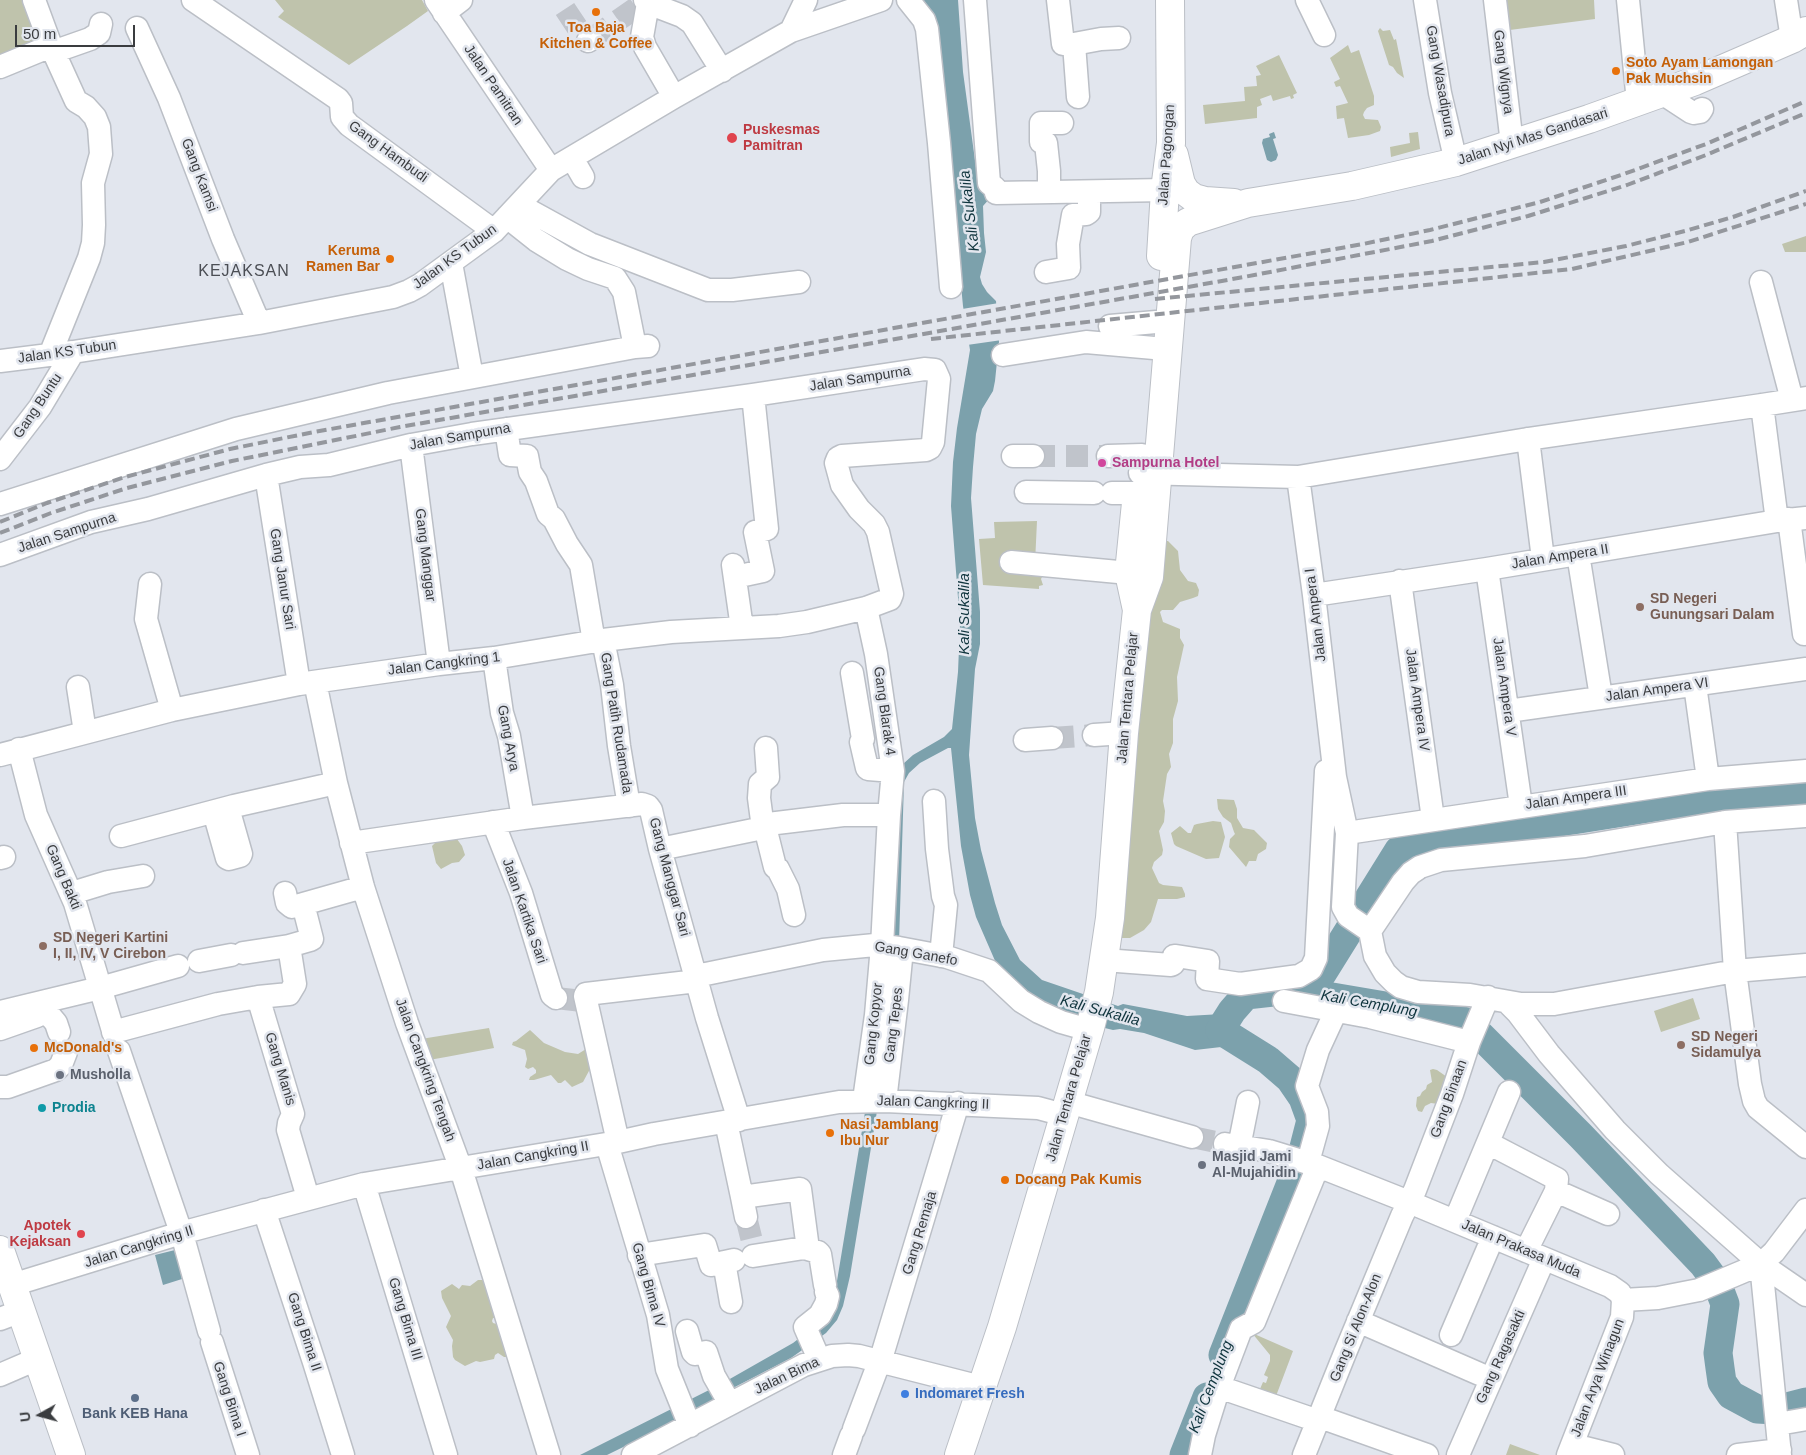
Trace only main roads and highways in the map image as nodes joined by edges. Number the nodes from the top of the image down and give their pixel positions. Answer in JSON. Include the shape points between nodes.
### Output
{"nodes":[{"id":1,"x":1170,"y":0,"type":"edge"},
{"id":2,"x":1799,"y":35,"type":"edge"},
{"id":3,"x":1171,"y":144,"type":"junction"},
{"id":4,"x":1248,"y":204,"type":"junction"},
{"id":5,"x":1159,"y":281,"type":"joint"},
{"id":6,"x":1160,"y":328,"type":"junction"},
{"id":7,"x":1130,"y":480,"type":"junction"},
{"id":8,"x":1137,"y":610,"type":"junction"},
{"id":9,"x":0,"y":1253,"type":"edge"},
{"id":10,"x":11,"y":1315,"type":"edge"},
{"id":11,"x":71,"y":1455,"type":"edge"},
{"id":12,"x":959,"y":1455,"type":"edge"}],
"edges":[{"from":1,"to":3,"type":"main road","name":"Jalan Pagongan"},
{"from":2,"to":4,"type":"main road","name":"Jalan Nyi Mas Gandasari","via":[[1650,97],[1456,162],[1352,186]]},
{"from":3,"to":4,"type":"main road","name":"Jalan Nyi Mas Gandasari","via":[[1178,175],[1186,192],[1205,201]]},
{"from":3,"to":5,"type":"main road","name":"Jalan Pagongan"},
{"from":4,"to":6,"type":"main road","name":"Jalan Nyi Mas Gandasari","via":[[1188,222],[1180,229]]},
{"from":5,"to":6,"type":"main road","name":"Jalan Tentara Pelajar"},
{"from":6,"to":7,"type":"main road","name":"Jalan Tentara Pelajar"},
{"from":6,"to":7,"type":"main road","name":"Jalan Tentara Pelajar"},
{"from":7,"to":8,"type":"main road","name":"Jalan Tentara Pelajar","via":[[1128,573]]},
{"from":7,"to":8,"type":"main road","name":"Jalan Tentara Pelajar","via":[[1149,577]]},
{"from":8,"to":12,"type":"main road","name":"Jalan Tentara Pelajar","via":[[1110,918],[1099,992],[1002,1327]]},
{"from":9,"to":10,"type":"main road","via":[[12,1285]]},
{"from":10,"to":11,"type":"main road","via":[[37,1359]]}]}
